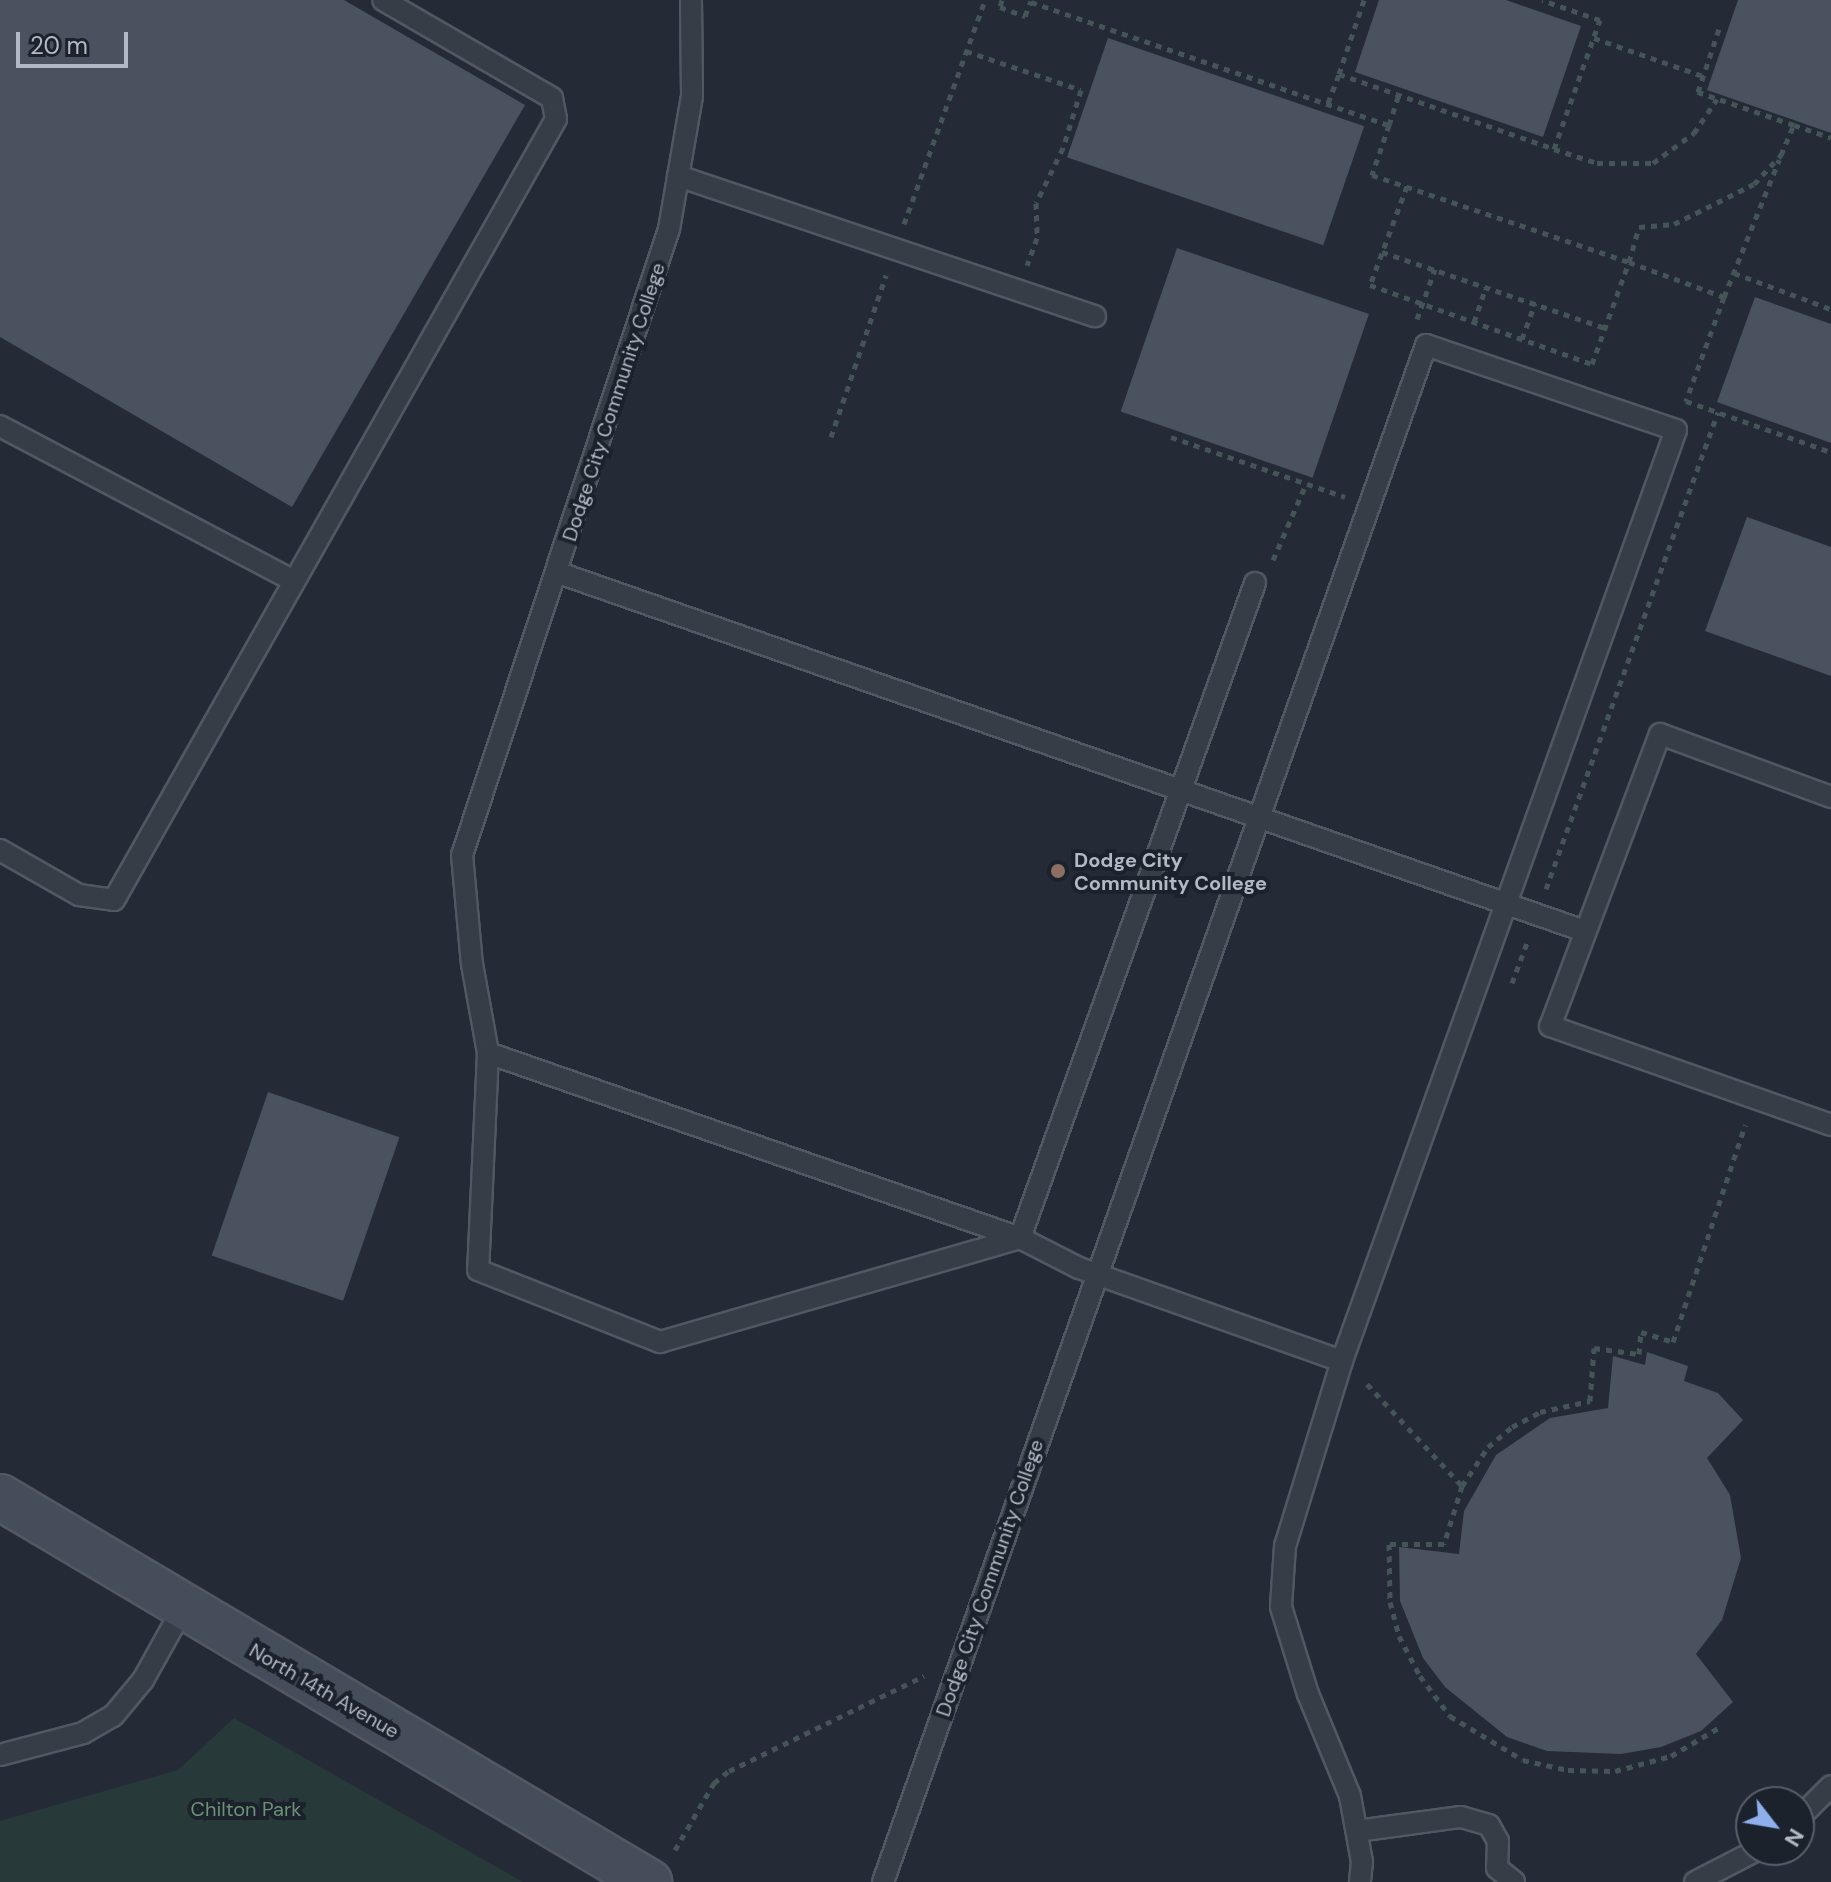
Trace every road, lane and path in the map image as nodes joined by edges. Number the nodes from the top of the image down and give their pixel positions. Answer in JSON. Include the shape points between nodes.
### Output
{"nodes":[{"id":1,"x":383,"y":0,"type":"edge"},
{"id":2,"x":691,"y":0,"type":"edge"},
{"id":3,"x":985,"y":0,"type":"edge"},
{"id":4,"x":1002,"y":0,"type":"edge"},
{"id":5,"x":1364,"y":0,"type":"edge"},
{"id":6,"x":1542,"y":0,"type":"edge"},
{"id":7,"x":1031,"y":1,"type":"edge"},
{"id":8,"x":1720,"y":26,"type":"dead end"},
{"id":9,"x":1594,"y":38,"type":"junction"},
{"id":10,"x":966,"y":51,"type":"junction"},
{"id":11,"x":1339,"y":74,"type":"junction"},
{"id":12,"x":1703,"y":76,"type":"junction"},
{"id":13,"x":1399,"y":95,"type":"junction"},
{"id":14,"x":1717,"y":99,"type":"junction"},
{"id":15,"x":1328,"y":104,"type":"junction"},
{"id":16,"x":1389,"y":125,"type":"junction"},
{"id":17,"x":1794,"y":125,"type":"junction"},
{"id":18,"x":1831,"y":138,"type":"edge"},
{"id":19,"x":1554,"y":149,"type":"junction"},
{"id":20,"x":1781,"y":155,"type":"junction"},
{"id":21,"x":678,"y":176,"type":"junction"},
{"id":22,"x":1407,"y":186,"type":"junction"},
{"id":23,"x":895,"y":249,"type":"junction"},
{"id":24,"x":1382,"y":252,"type":"junction"},
{"id":25,"x":1629,"y":262,"type":"junction"},
{"id":26,"x":1734,"y":273,"type":"junction"},
{"id":27,"x":1486,"y":287,"type":"junction"},
{"id":28,"x":1018,"y":290,"type":"junction"},
{"id":29,"x":1724,"y":297,"type":"junction"},
{"id":30,"x":1535,"y":303,"type":"junction"},
{"id":31,"x":1831,"y":309,"type":"edge"},
{"id":32,"x":1095,"y":316,"type":"dead end"},
{"id":33,"x":1474,"y":322,"type":"junction"},
{"id":34,"x":1605,"y":328,"type":"junction"},
{"id":35,"x":1522,"y":339,"type":"junction"},
{"id":36,"x":1718,"y":412,"type":"junction"},
{"id":37,"x":0,"y":426,"type":"edge"},
{"id":38,"x":831,"y":437,"type":"dead end"},
{"id":39,"x":1171,"y":437,"type":"dead end"},
{"id":40,"x":1831,"y":452,"type":"edge"},
{"id":41,"x":1306,"y":484,"type":"junction"},
{"id":42,"x":1353,"y":500,"type":"dead end"},
{"id":43,"x":559,"y":573,"type":"junction"},
{"id":44,"x":294,"y":581,"type":"junction"},
{"id":45,"x":1255,"y":583,"type":"joint"},
{"id":46,"x":1182,"y":790,"type":"junction"},
{"id":47,"x":1831,"y":797,"type":"edge"},
{"id":48,"x":1258,"y":817,"type":"junction"},
{"id":49,"x":0,"y":850,"type":"edge"},
{"id":50,"x":1506,"y":904,"type":"junction"},
{"id":51,"x":1537,"y":915,"type":"junction"},
{"id":52,"x":1584,"y":931,"type":"junction"},
{"id":53,"x":1510,"y":988,"type":"dead end"},
{"id":54,"x":488,"y":1053,"type":"junction"},
{"id":55,"x":1755,"y":1098,"type":"junction"},
{"id":56,"x":1831,"y":1125,"type":"edge"},
{"id":57,"x":1020,"y":1238,"type":"junction"},
{"id":58,"x":1096,"y":1273,"type":"junction"},
{"id":59,"x":1342,"y":1361,"type":"junction"},
{"id":60,"x":1371,"y":1369,"type":"dead end"},
{"id":61,"x":1462,"y":1486,"type":"junction"},
{"id":62,"x":0,"y":1497,"type":"edge"},
{"id":63,"x":183,"y":1608,"type":"junction"},
{"id":64,"x":929,"y":1673,"type":"dead end"},
{"id":65,"x":1720,"y":1727,"type":"dead end"},
{"id":66,"x":0,"y":1755,"type":"edge"},
{"id":67,"x":1831,"y":1786,"type":"edge"},
{"id":68,"x":1815,"y":1802,"type":"edge"},
{"id":69,"x":1357,"y":1831,"type":"junction"},
{"id":70,"x":1735,"y":1861,"type":"edge"},
{"id":71,"x":660,"y":1869,"type":"edge"},
{"id":72,"x":883,"y":1882,"type":"edge"},
{"id":73,"x":1360,"y":1882,"type":"edge"},
{"id":74,"x":1514,"y":1882,"type":"edge"},
{"id":75,"x":1695,"y":1882,"type":"edge"}],
"edges":[{"from":1,"to":44,"type":"lane","via":[[552,98],[556,119]]},
{"from":2,"to":21,"type":"lane","name":"Dodge City Community College","via":[[692,96]]},
{"from":3,"to":10,"type":"path"},
{"from":4,"to":7,"type":"path","via":[[1000,7],[1025,16]]},
{"from":5,"to":11,"type":"path"},
{"from":6,"to":9,"type":"path","via":[[1600,20]]},
{"from":7,"to":15,"type":"path"},
{"from":8,"to":12,"type":"path"},
{"from":9,"to":12,"type":"path"},
{"from":9,"to":19,"type":"path"},
{"from":10,"to":23,"type":"path"},
{"from":10,"to":28,"type":"path","via":[[1081,90],[1063,148],[1036,203],[1037,238]]},
{"from":11,"to":13,"type":"path"},
{"from":11,"to":15,"type":"path"},
{"from":12,"to":14,"type":"path","via":[[1698,92]]},
{"from":13,"to":16,"type":"path"},
{"from":13,"to":19,"type":"path"},
{"from":14,"to":17,"type":"path"},
{"from":14,"to":19,"type":"path","via":[[1694,133],[1653,163],[1597,163]]},
{"from":15,"to":16,"type":"path"},
{"from":16,"to":22,"type":"path","via":[[1372,175]]},
{"from":17,"to":18,"type":"path"},
{"from":17,"to":20,"type":"path"},
{"from":20,"to":25,"type":"path","via":[[1754,184],[1711,209],[1674,224],[1639,227]]},
{"from":20,"to":26,"type":"path"},
{"from":21,"to":23,"type":"lane"},
{"from":21,"to":43,"type":"lane","name":"Dodge City Community College","via":[[669,229]]},
{"from":22,"to":24,"type":"path"},
{"from":22,"to":25,"type":"path"},
{"from":23,"to":28,"type":"lane"},
{"from":23,"to":38,"type":"path"},
{"from":24,"to":27,"type":"path"},
{"from":24,"to":33,"type":"path","via":[[1370,285]]},
{"from":25,"to":29,"type":"path"},
{"from":25,"to":34,"type":"path"},
{"from":26,"to":29,"type":"path"},
{"from":26,"to":31,"type":"path"},
{"from":27,"to":30,"type":"path"},
{"from":27,"to":33,"type":"path"},
{"from":28,"to":32,"type":"lane"},
{"from":29,"to":36,"type":"path","via":[[1686,401]]},
{"from":30,"to":34,"type":"path"},
{"from":30,"to":35,"type":"path"},
{"from":33,"to":35,"type":"path"},
{"from":34,"to":35,"type":"path","via":[[1592,364]]},
{"from":36,"to":40,"type":"path"},
{"from":36,"to":51,"type":"path"},
{"from":37,"to":44,"type":"lane"},
{"from":39,"to":41,"type":"path"},
{"from":41,"to":42,"type":"path"},
{"from":41,"to":45,"type":"path","via":[[1271,565]]},
{"from":43,"to":46,"type":"lane"},
{"from":43,"to":54,"type":"lane","name":"Dodge City Community College","via":[[462,855],[472,964]]},
{"from":44,"to":49,"type":"lane","via":[[114,900],[79,895]]},
{"from":45,"to":46,"type":"lane"},
{"from":46,"to":48,"type":"lane"},
{"from":46,"to":57,"type":"lane"},
{"from":47,"to":52,"type":"lane","via":[[1660,734]]},
{"from":48,"to":50,"type":"lane"},
{"from":48,"to":50,"type":"lane","name":"Dodge City Community College","via":[[1426,345],[1676,430]]},
{"from":48,"to":58,"type":"lane","name":"Dodge City Community College"},
{"from":50,"to":51,"type":"lane"},
{"from":50,"to":59,"type":"lane","name":"Dodge City Community College"},
{"from":51,"to":52,"type":"lane"},
{"from":51,"to":53,"type":"path"},
{"from":52,"to":55,"type":"lane","via":[[1550,1026]]},
{"from":54,"to":57,"type":"lane"},
{"from":54,"to":57,"type":"lane","name":"Dodge City Community College","via":[[478,1270],[660,1342]]},
{"from":55,"to":56,"type":"lane"},
{"from":55,"to":61,"type":"path","via":[[1673,1342],[1641,1332],[1639,1354],[1594,1348],[1590,1401],[1540,1412],[1512,1427],[1488,1447]]},
{"from":57,"to":58,"type":"lane"},
{"from":58,"to":59,"type":"lane"},
{"from":58,"to":72,"type":"lane","name":"Dodge City Community College"},
{"from":59,"to":69,"type":"lane","name":"Dodge City Community College","via":[[1285,1546],[1281,1607],[1308,1694],[1350,1796]]},
{"from":60,"to":61,"type":"path","via":[[1366,1384]]},
{"from":61,"to":65,"type":"path","via":[[1444,1544],[1389,1544],[1390,1602],[1399,1636],[1450,1716],[1523,1760],[1568,1770],[1615,1771],[1657,1760]]},
{"from":62,"to":63,"type":"main road","name":"North 14th Avenue"},
{"from":63,"to":66,"type":"lane","via":[[143,1680],[113,1716],[83,1733]]},
{"from":63,"to":71,"type":"main road","name":"North 14th Avenue"},
{"from":64,"to":71,"type":"path","via":[[729,1771],[714,1783]]},
{"from":67,"to":68,"type":"lane"},
{"from":69,"to":73,"type":"lane","name":"Dodge City Community College"},
{"from":69,"to":74,"type":"lane","via":[[1461,1817],[1489,1825],[1498,1841],[1497,1868]]},
{"from":70,"to":75,"type":"lane"}]}
